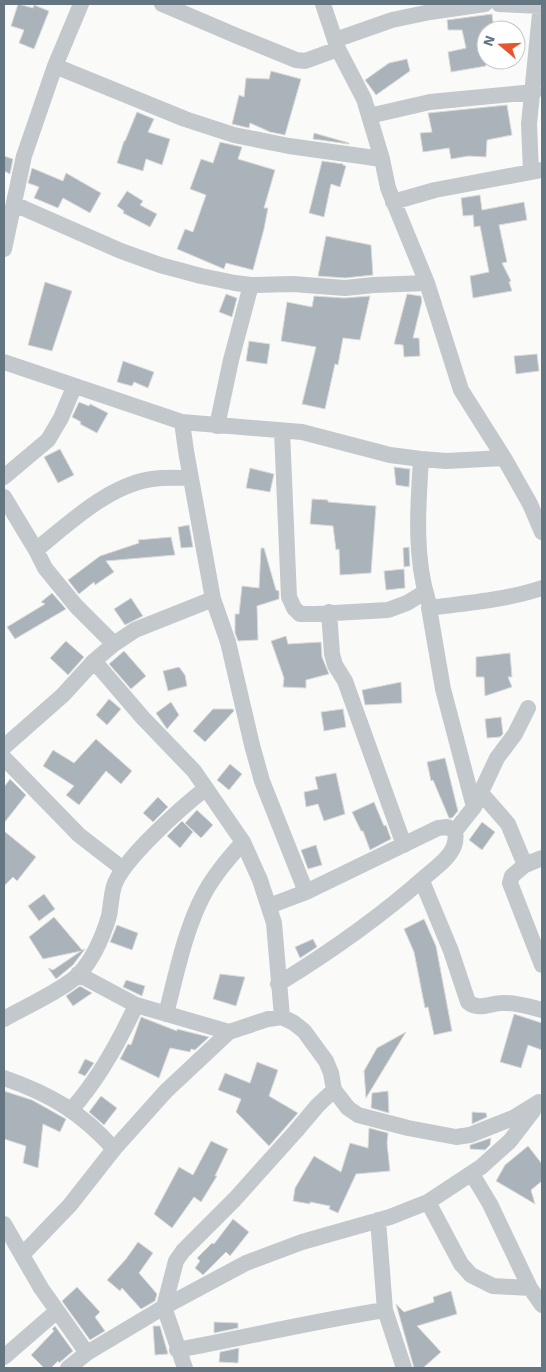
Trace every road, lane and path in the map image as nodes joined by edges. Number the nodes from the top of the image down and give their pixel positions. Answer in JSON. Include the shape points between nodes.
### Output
{"nodes":[{"id":1,"x":81,"y":4,"type":"edge"},
{"id":2,"x":162,"y":4,"type":"edge"},
{"id":3,"x":323,"y":4,"type":"edge"},
{"id":4,"x":484,"y":4,"type":"edge"},
{"id":5,"x":499,"y":4,"type":"edge"},
{"id":6,"x":541,"y":5,"type":"edge"},
{"id":7,"x":336,"y":44,"type":"junction"},
{"id":8,"x":55,"y":66,"type":"junction"},
{"id":9,"x":534,"y":92,"type":"junction"},
{"id":10,"x":369,"y":116,"type":"junction"},
{"id":11,"x":382,"y":159,"type":"junction"},
{"id":12,"x":537,"y":171,"type":"edge"},
{"id":13,"x":394,"y":202,"type":"junction"},
{"id":14,"x":14,"y":204,"type":"junction"},
{"id":15,"x":4,"y":249,"type":"edge"},
{"id":16,"x":427,"y":283,"type":"junction"},
{"id":17,"x":251,"y":285,"type":"junction"},
{"id":18,"x":4,"y":362,"type":"edge"},
{"id":19,"x":74,"y":387,"type":"junction"},
{"id":20,"x":182,"y":422,"type":"junction"},
{"id":21,"x":216,"y":426,"type":"junction"},
{"id":22,"x":282,"y":431,"type":"junction"},
{"id":23,"x":504,"y":458,"type":"junction"},
{"id":24,"x":421,"y":459,"type":"junction"},
{"id":25,"x":4,"y":477,"type":"edge"},
{"id":26,"x":190,"y":478,"type":"junction"},
{"id":27,"x":4,"y":497,"type":"edge"},
{"id":28,"x":542,"y":532,"type":"edge"},
{"id":29,"x":36,"y":550,"type":"junction"},
{"id":30,"x":542,"y":588,"type":"edge"},
{"id":31,"x":426,"y":592,"type":"junction"},
{"id":32,"x":213,"y":599,"type":"junction"},
{"id":33,"x":429,"y":608,"type":"junction"},
{"id":34,"x":328,"y":612,"type":"junction"},
{"id":35,"x":114,"y":644,"type":"junction"},
{"id":36,"x":94,"y":662,"type":"junction"},
{"id":37,"x":528,"y":708,"type":"dead end"},
{"id":38,"x":4,"y":756,"type":"edge"},
{"id":39,"x":205,"y":789,"type":"junction"},
{"id":40,"x":478,"y":800,"type":"junction"},
{"id":41,"x":455,"y":831,"type":"junction"},
{"id":42,"x":243,"y":842,"type":"junction"},
{"id":43,"x":404,"y":845,"type":"junction"},
{"id":44,"x":542,"y":858,"type":"edge"},
{"id":45,"x":525,"y":865,"type":"junction"},
{"id":46,"x":123,"y":869,"type":"junction"},
{"id":47,"x":422,"y":881,"type":"junction"},
{"id":48,"x":306,"y":892,"type":"junction"},
{"id":49,"x":269,"y":906,"type":"junction"},
{"id":50,"x":542,"y":965,"type":"edge"},
{"id":51,"x":78,"y":974,"type":"junction"},
{"id":52,"x":278,"y":984,"type":"junction"},
{"id":53,"x":136,"y":1006,"type":"junction"},
{"id":54,"x":542,"y":1010,"type":"edge"},
{"id":55,"x":166,"y":1014,"type":"junction"},
{"id":56,"x":282,"y":1017,"type":"junction"},
{"id":57,"x":4,"y":1020,"type":"edge"},
{"id":58,"x":229,"y":1032,"type":"junction"},
{"id":59,"x":4,"y":1078,"type":"edge"},
{"id":60,"x":334,"y":1090,"type":"junction"},
{"id":61,"x":541,"y":1100,"type":"edge"},
{"id":62,"x":71,"y":1110,"type":"junction"},
{"id":63,"x":114,"y":1148,"type":"junction"},
{"id":64,"x":472,"y":1174,"type":"junction"},
{"id":65,"x":428,"y":1202,"type":"junction"},
{"id":66,"x":378,"y":1220,"type":"junction"},
{"id":67,"x":4,"y":1224,"type":"edge"},
{"id":68,"x":22,"y":1255,"type":"junction"},
{"id":69,"x":530,"y":1288,"type":"junction"},
{"id":70,"x":542,"y":1305,"type":"edge"},
{"id":71,"x":164,"y":1307,"type":"junction"},
{"id":72,"x":385,"y":1310,"type":"junction"},
{"id":73,"x":57,"y":1311,"type":"junction"},
{"id":74,"x":177,"y":1350,"type":"junction"},
{"id":75,"x":86,"y":1353,"type":"junction"},
{"id":76,"x":4,"y":1357,"type":"edge"},
{"id":77,"x":68,"y":1368,"type":"edge"},
{"id":78,"x":185,"y":1368,"type":"edge"},
{"id":79,"x":404,"y":1368,"type":"edge"}],
"edges":[{"from":1,"to":8,"type":"street"},
{"from":2,"to":7,"type":"street","via":[[296,60],[305,61]]},
{"from":3,"to":7,"type":"street"},
{"from":4,"to":7,"type":"street","via":[[392,20]]},
{"from":5,"to":6,"type":"street"},
{"from":6,"to":9,"type":"street"},
{"from":7,"to":10,"type":"street","via":[[364,99]]},
{"from":8,"to":11,"type":"street","via":[[185,119],[234,135]]},
{"from":8,"to":14,"type":"street","via":[[24,156]]},
{"from":9,"to":10,"type":"street","via":[[430,102]]},
{"from":9,"to":12,"type":"street","via":[[529,124]]},
{"from":10,"to":11,"type":"street"},
{"from":11,"to":13,"type":"street"},
{"from":12,"to":13,"type":"street","via":[[434,190]]},
{"from":13,"to":16,"type":"street"},
{"from":14,"to":15,"type":"street"},
{"from":14,"to":17,"type":"street","via":[[160,265]]},
{"from":16,"to":17,"type":"street","via":[[345,288]]},
{"from":16,"to":23,"type":"street","via":[[462,390]]},
{"from":17,"to":21,"type":"street"},
{"from":18,"to":19,"type":"street"},
{"from":19,"to":20,"type":"street"},
{"from":19,"to":25,"type":"street","via":[[48,440]]},
{"from":20,"to":21,"type":"street"},
{"from":20,"to":26,"type":"street"},
{"from":21,"to":22,"type":"street"},
{"from":22,"to":24,"type":"street","via":[[302,432]]},
{"from":22,"to":34,"type":"street","via":[[290,597],[300,614]]},
{"from":23,"to":24,"type":"street"},
{"from":23,"to":28,"type":"street"},
{"from":24,"to":31,"type":"street","via":[[418,519]]},
{"from":26,"to":29,"type":"street","via":[[151,479],[126,487],[92,506]]},
{"from":26,"to":32,"type":"street"},
{"from":27,"to":29,"type":"street"},
{"from":29,"to":35,"type":"street","via":[[58,585]]},
{"from":30,"to":33,"type":"street","via":[[496,599]]},
{"from":31,"to":33,"type":"street"},
{"from":31,"to":34,"type":"street","via":[[388,610]]},
{"from":32,"to":35,"type":"street","via":[[135,630]]},
{"from":32,"to":48,"type":"street","via":[[228,642],[262,781]]},
{"from":33,"to":40,"type":"street","via":[[443,689]]},
{"from":34,"to":43,"type":"street","via":[[335,665],[345,681]]},
{"from":35,"to":36,"type":"street"},
{"from":36,"to":38,"type":"street"},
{"from":36,"to":39,"type":"street","via":[[194,771]]},
{"from":37,"to":40,"type":"street","via":[[515,734],[497,758]]},
{"from":38,"to":46,"type":"street","via":[[79,835]]},
{"from":39,"to":42,"type":"street"},
{"from":39,"to":46,"type":"street","via":[[188,802]]},
{"from":40,"to":41,"type":"street"},
{"from":40,"to":45,"type":"street","via":[[508,824]]},
{"from":41,"to":43,"type":"street","via":[[438,828]]},
{"from":41,"to":47,"type":"street","via":[[454,847]]},
{"from":42,"to":49,"type":"street"},
{"from":42,"to":55,"type":"street","via":[[204,894],[189,928]]},
{"from":43,"to":48,"type":"street"},
{"from":44,"to":45,"type":"street"},
{"from":45,"to":50,"type":"street","via":[[512,876],[510,883]]},
{"from":46,"to":51,"type":"street","via":[[114,886],[102,933]]},
{"from":47,"to":52,"type":"street","via":[[359,930]]},
{"from":47,"to":54,"type":"street","via":[[468,1002],[476,1006],[502,1003]]},
{"from":48,"to":49,"type":"street"},
{"from":49,"to":52,"type":"street","via":[[274,923]]},
{"from":51,"to":53,"type":"street"},
{"from":51,"to":57,"type":"street"},
{"from":52,"to":56,"type":"street"},
{"from":53,"to":55,"type":"street"},
{"from":53,"to":62,"type":"street","via":[[116,1044]]},
{"from":55,"to":58,"type":"street"},
{"from":56,"to":58,"type":"street"},
{"from":56,"to":60,"type":"street","via":[[304,1030],[316,1044],[326,1061]]},
{"from":58,"to":63,"type":"street","via":[[166,1091]]},
{"from":59,"to":62,"type":"street","via":[[50,1096]]},
{"from":60,"to":61,"type":"street","via":[[358,1115],[456,1137],[513,1118]]},
{"from":60,"to":71,"type":"street","via":[[183,1251],[176,1261]]},
{"from":61,"to":64,"type":"street","via":[[510,1141]]},
{"from":62,"to":63,"type":"street"},
{"from":63,"to":68,"type":"street","via":[[70,1205]]},
{"from":64,"to":65,"type":"street"},
{"from":64,"to":69,"type":"street"},
{"from":65,"to":66,"type":"street"},
{"from":65,"to":69,"type":"street","via":[[461,1264],[471,1275],[493,1286]]},
{"from":66,"to":71,"type":"street","via":[[302,1242],[246,1263]]},
{"from":66,"to":72,"type":"street"},
{"from":67,"to":68,"type":"street"},
{"from":68,"to":73,"type":"street"},
{"from":69,"to":70,"type":"street"},
{"from":71,"to":74,"type":"street"},
{"from":71,"to":75,"type":"street"},
{"from":72,"to":74,"type":"street","via":[[330,1318]]},
{"from":72,"to":79,"type":"street"},
{"from":73,"to":75,"type":"street"},
{"from":73,"to":76,"type":"street"},
{"from":74,"to":78,"type":"street"},
{"from":75,"to":77,"type":"street"}]}
